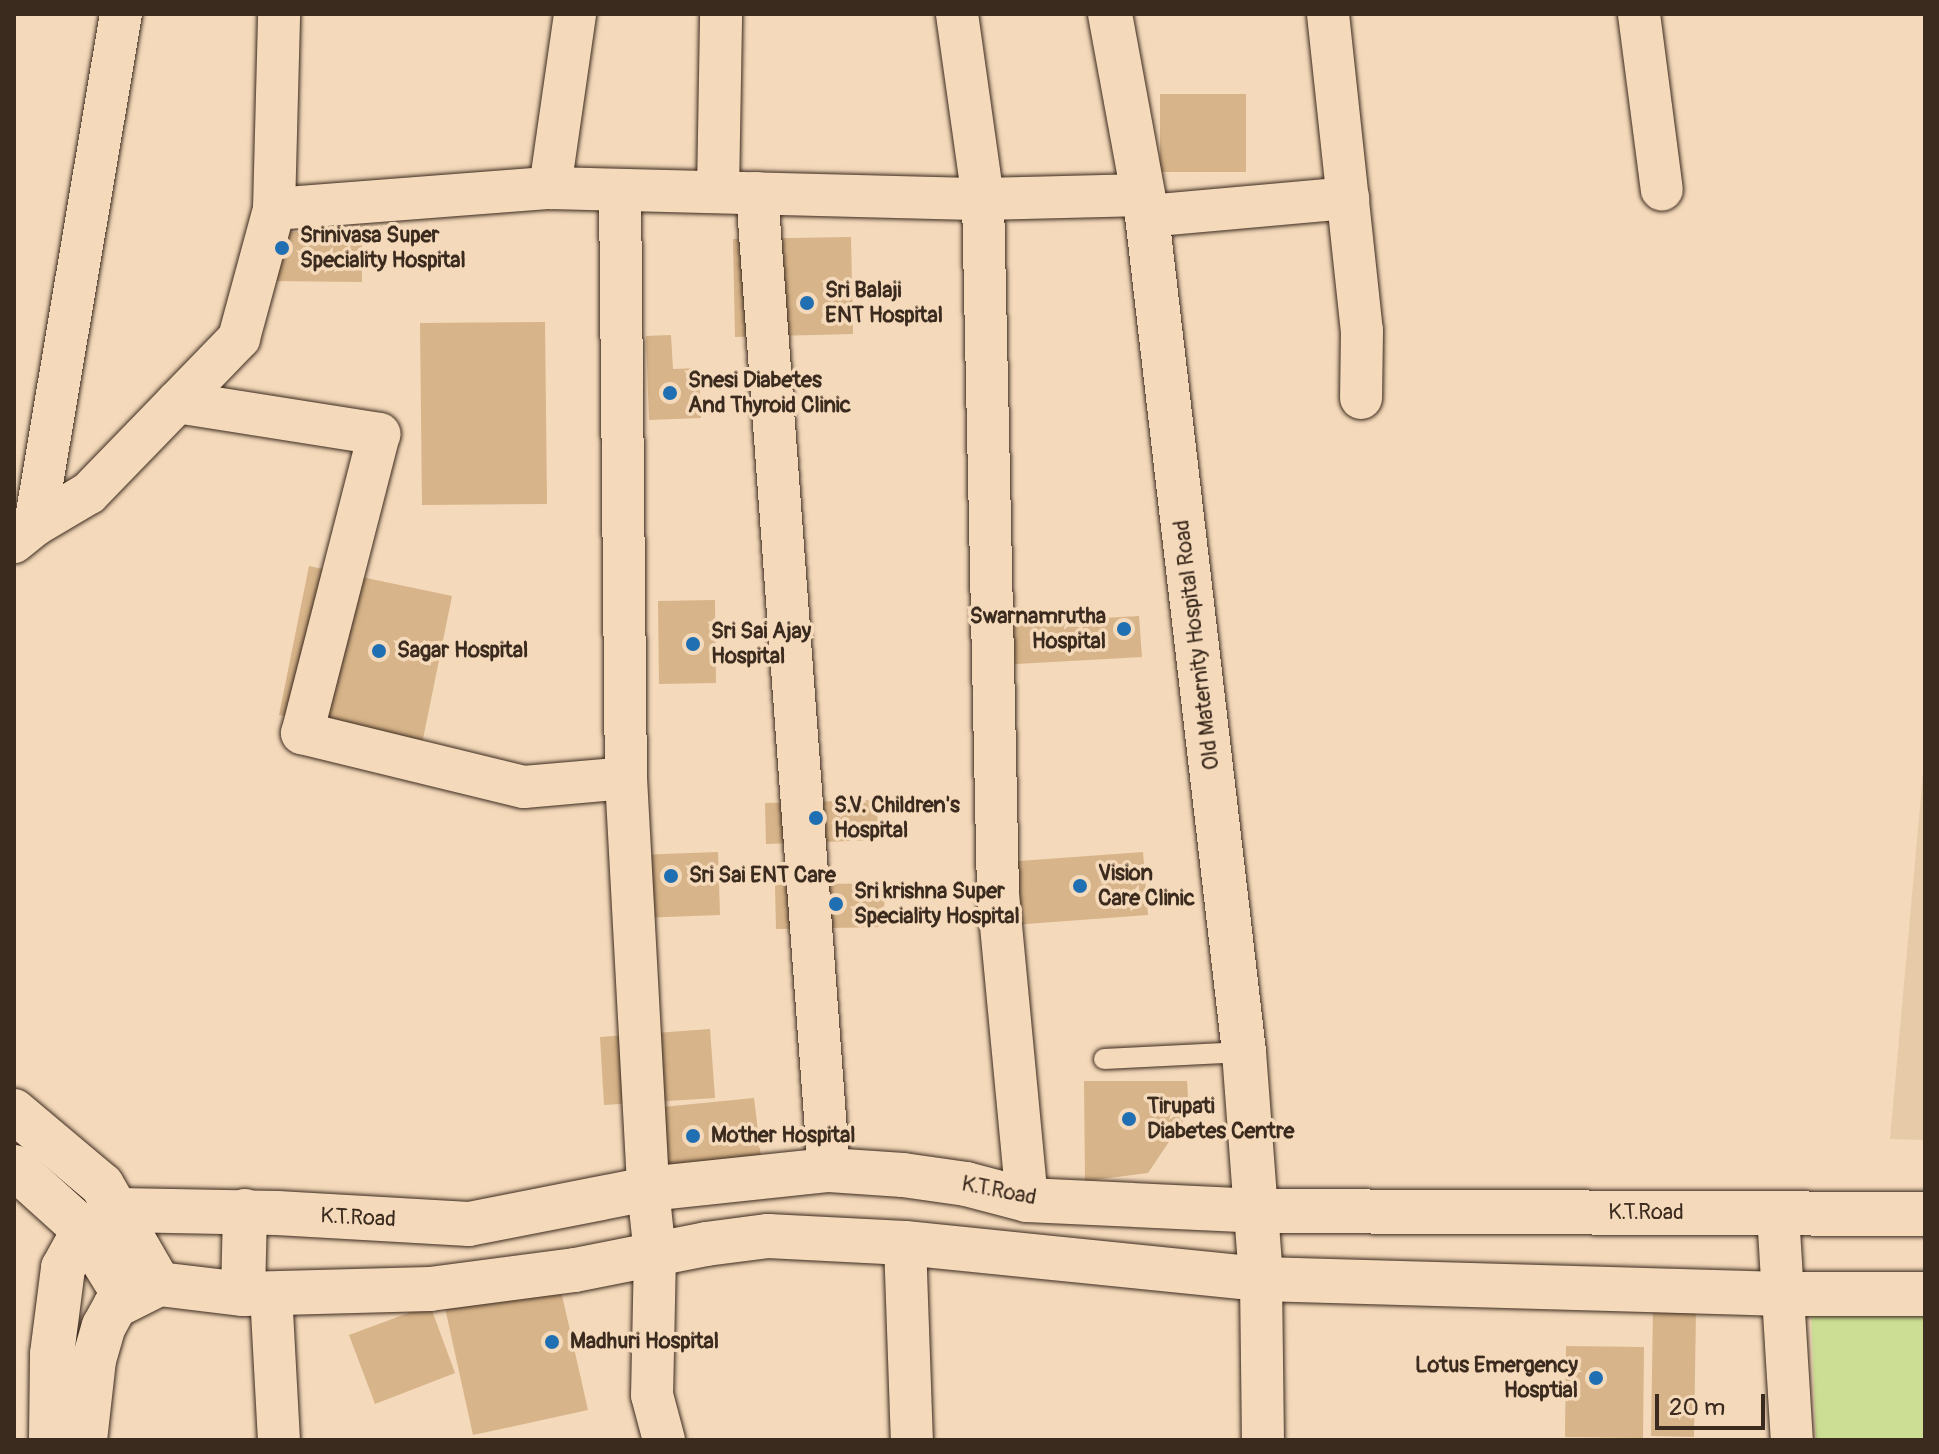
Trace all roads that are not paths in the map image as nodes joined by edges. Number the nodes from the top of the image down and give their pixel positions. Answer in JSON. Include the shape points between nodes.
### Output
{"nodes":[{"id":1,"x":121,"y":14,"type":"edge"},
{"id":2,"x":279,"y":14,"type":"edge"},
{"id":3,"x":575,"y":14,"type":"edge"},
{"id":4,"x":721,"y":14,"type":"edge"},
{"id":5,"x":957,"y":14,"type":"edge"},
{"id":6,"x":1110,"y":14,"type":"edge"},
{"id":7,"x":1328,"y":14,"type":"edge"},
{"id":8,"x":1639,"y":14,"type":"edge"},
{"id":9,"x":550,"y":188,"type":"junction"},
{"id":10,"x":620,"y":190,"type":"junction"},
{"id":11,"x":1662,"y":190,"type":"dead end"},
{"id":12,"x":737,"y":193,"type":"junction"},
{"id":13,"x":1348,"y":198,"type":"junction"},
{"id":14,"x":983,"y":199,"type":"junction"},
{"id":15,"x":1145,"y":206,"type":"junction"},
{"id":16,"x":274,"y":209,"type":"junction"},
{"id":17,"x":1361,"y":398,"type":"dead end"},
{"id":18,"x":177,"y":402,"type":"junction"},
{"id":19,"x":24,"y":534,"type":"edge"},
{"id":20,"x":626,"y":778,"type":"junction"},
{"id":21,"x":1244,"y":1052,"type":"junction"},
{"id":22,"x":1104,"y":1059,"type":"dead end"},
{"id":23,"x":14,"y":1111,"type":"edge"},
{"id":24,"x":14,"y":1167,"type":"edge"},
{"id":25,"x":829,"y":1170,"type":"junction"},
{"id":26,"x":648,"y":1189,"type":"junction"},
{"id":27,"x":1027,"y":1200,"type":"junction"},
{"id":28,"x":245,"y":1211,"type":"junction"},
{"id":29,"x":1258,"y":1211,"type":"junction"},
{"id":30,"x":1778,"y":1214,"type":"junction"},
{"id":31,"x":1925,"y":1214,"type":"edge"},
{"id":32,"x":101,"y":1220,"type":"junction"},
{"id":33,"x":905,"y":1243,"type":"junction"},
{"id":34,"x":655,"y":1254,"type":"junction"},
{"id":35,"x":1261,"y":1279,"type":"junction"},
{"id":36,"x":143,"y":1291,"type":"junction"},
{"id":37,"x":257,"y":1294,"type":"junction"},
{"id":38,"x":1783,"y":1294,"type":"junction"},
{"id":39,"x":1925,"y":1294,"type":"edge"},
{"id":40,"x":51,"y":1440,"type":"edge"},
{"id":41,"x":85,"y":1440,"type":"edge"},
{"id":42,"x":279,"y":1440,"type":"edge"},
{"id":43,"x":664,"y":1440,"type":"edge"},
{"id":44,"x":912,"y":1440,"type":"edge"},
{"id":45,"x":1263,"y":1440,"type":"edge"},
{"id":46,"x":1792,"y":1440,"type":"edge"}],
"edges":[{"from":1,"to":19,"type":"street"},
{"from":2,"to":16,"type":"street"},
{"from":3,"to":9,"type":"street"},
{"from":4,"to":12,"type":"street"},
{"from":5,"to":14,"type":"street"},
{"from":6,"to":15,"type":"main road","name":"Old Maternity Hospital Road"},
{"from":7,"to":13,"type":"street"},
{"from":8,"to":11,"type":"street"},
{"from":9,"to":10,"type":"street"},
{"from":9,"to":16,"type":"street"},
{"from":10,"to":12,"type":"street"},
{"from":10,"to":20,"type":"street"},
{"from":12,"to":14,"type":"street"},
{"from":12,"to":25,"type":"street"},
{"from":13,"to":15,"type":"street"},
{"from":13,"to":17,"type":"street","via":[[1362,330]]},
{"from":14,"to":15,"type":"street"},
{"from":14,"to":27,"type":"street","via":[[998,894]]},
{"from":15,"to":21,"type":"main road","name":"Old Maternity Hospital Road"},
{"from":16,"to":18,"type":"street","via":[[239,338]]},
{"from":18,"to":19,"type":"street","via":[[89,493]]},
{"from":18,"to":20,"type":"street","via":[[379,434],[302,733],[524,787]]},
{"from":20,"to":26,"type":"street"},
{"from":21,"to":22,"type":"lane"},
{"from":21,"to":29,"type":"main road","name":"Old Maternity Hospital Road"},
{"from":23,"to":32,"type":"main road","via":[[102,1185]]},
{"from":24,"to":32,"type":"main road"},
{"from":25,"to":26,"type":"main road","name":"K.T.Road"},
{"from":25,"to":27,"type":"main road","name":"K.T.Road","via":[[966,1184]]},
{"from":26,"to":28,"type":"main road","name":"K.T.Road","via":[[469,1224]]},
{"from":26,"to":34,"type":"street"},
{"from":27,"to":29,"type":"main road","name":"K.T.Road"},
{"from":28,"to":32,"type":"main road","name":"K.T.Road"},
{"from":28,"to":37,"type":"main road"},
{"from":29,"to":30,"type":"main road","name":"K.T.Road"},
{"from":29,"to":35,"type":"main road","name":"Old Maternity Hospital Road"},
{"from":30,"to":31,"type":"main road","name":"K.T.Road"},
{"from":30,"to":38,"type":"street"},
{"from":32,"to":36,"type":"main road"},
{"from":32,"to":40,"type":"main road","via":[[63,1268],[52,1354]]},
{"from":33,"to":34,"type":"main road","via":[[768,1236]]},
{"from":33,"to":35,"type":"main road"},
{"from":33,"to":44,"type":"street"},
{"from":34,"to":37,"type":"main road","via":[[430,1289]]},
{"from":34,"to":43,"type":"street","via":[[652,1395]]},
{"from":35,"to":38,"type":"main road"},
{"from":35,"to":45,"type":"street"},
{"from":36,"to":37,"type":"main road"},
{"from":36,"to":41,"type":"main road","via":[[115,1306],[104,1326],[94,1360]]},
{"from":37,"to":42,"type":"street"},
{"from":38,"to":39,"type":"main road"},
{"from":38,"to":46,"type":"street"}]}
